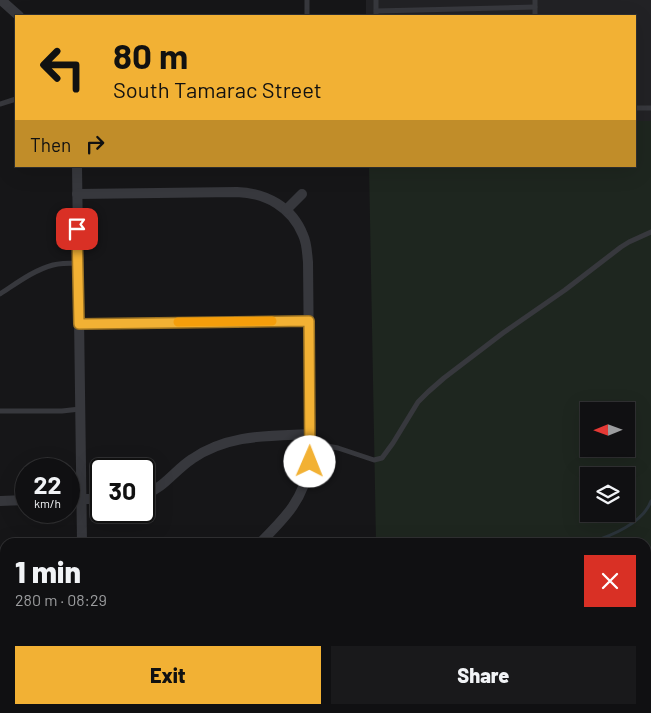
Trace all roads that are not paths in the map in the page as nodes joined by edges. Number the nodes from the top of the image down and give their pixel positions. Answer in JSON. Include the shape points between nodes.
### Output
{"nodes":[{"id":1,"x":1,"y":0,"type":"edge"},
{"id":2,"x":307,"y":0,"type":"edge"},
{"id":3,"x":376,"y":0,"type":"edge"},
{"id":4,"x":535,"y":0,"type":"edge"},
{"id":5,"x":535,"y":7,"type":"junction"},
{"id":6,"x":376,"y":14,"type":"edge"},
{"id":7,"x":18,"y":15,"type":"edge"},
{"id":8,"x":307,"y":15,"type":"edge"},
{"id":9,"x":535,"y":15,"type":"edge"},
{"id":10,"x":15,"y":99,"type":"edge"},
{"id":11,"x":0,"y":104,"type":"edge"},
{"id":12,"x":636,"y":108,"type":"edge"},
{"id":13,"x":651,"y":108,"type":"edge"},
{"id":14,"x":77,"y":167,"type":"edge"},
{"id":15,"x":77,"y":194,"type":"junction"},
{"id":16,"x":302,"y":194,"type":"dead end"},
{"id":17,"x":286,"y":210,"type":"junction"},
{"id":18,"x":651,"y":232,"type":"edge"},
{"id":19,"x":78,"y":263,"type":"junction"},
{"id":20,"x":0,"y":294,"type":"edge"},
{"id":21,"x":309,"y":321,"type":"junction"},
{"id":22,"x":79,"y":324,"type":"junction"},
{"id":23,"x":80,"y":409,"type":"junction"},
{"id":24,"x":0,"y":411,"type":"edge"},
{"id":25,"x":310,"y":434,"type":"junction"},
{"id":26,"x":310,"y":446,"type":"junction"},
{"id":27,"x":155,"y":490,"type":"edge"},
{"id":28,"x":82,"y":499,"type":"junction"},
{"id":29,"x":90,"y":499,"type":"edge"},
{"id":30,"x":0,"y":500,"type":"edge"},
{"id":31,"x":15,"y":500,"type":"edge"},
{"id":32,"x":82,"y":538,"type":"edge"},
{"id":33,"x":265,"y":538,"type":"edge"}],
"edges":[{"from":1,"to":7,"type":"street"},
{"from":2,"to":8,"type":"lane"},
{"from":3,"to":6,"type":"lane"},
{"from":4,"to":5,"type":"lane"},
{"from":5,"to":6,"type":"lane"},
{"from":5,"to":9,"type":"lane"},
{"from":10,"to":11,"type":"lane"},
{"from":12,"to":13,"type":"lane"},
{"from":14,"to":15,"type":"street"},
{"from":15,"to":17,"type":"street","via":[[246,192],[269,198]]},
{"from":15,"to":19,"type":"street"},
{"from":16,"to":17,"type":"street"},
{"from":17,"to":21,"type":"street","via":[[299,226],[306,243]]},
{"from":18,"to":26,"type":"lane","via":[[621,247],[444,378],[418,402],[382,458],[374,460],[338,448]]},
{"from":19,"to":20,"type":"lane","via":[[41,269]]},
{"from":19,"to":22,"type":"street"},
{"from":21,"to":22,"type":"street"},
{"from":21,"to":25,"type":"street"},
{"from":22,"to":23,"type":"street"},
{"from":23,"to":24,"type":"lane"},
{"from":23,"to":28,"type":"street"},
{"from":25,"to":26,"type":"street"},
{"from":25,"to":27,"type":"street","via":[[250,437],[220,444],[193,458]]},
{"from":26,"to":33,"type":"street","via":[[304,488],[283,520]]},
{"from":28,"to":29,"type":"street"},
{"from":28,"to":32,"type":"street"},
{"from":30,"to":31,"type":"street"}]}
